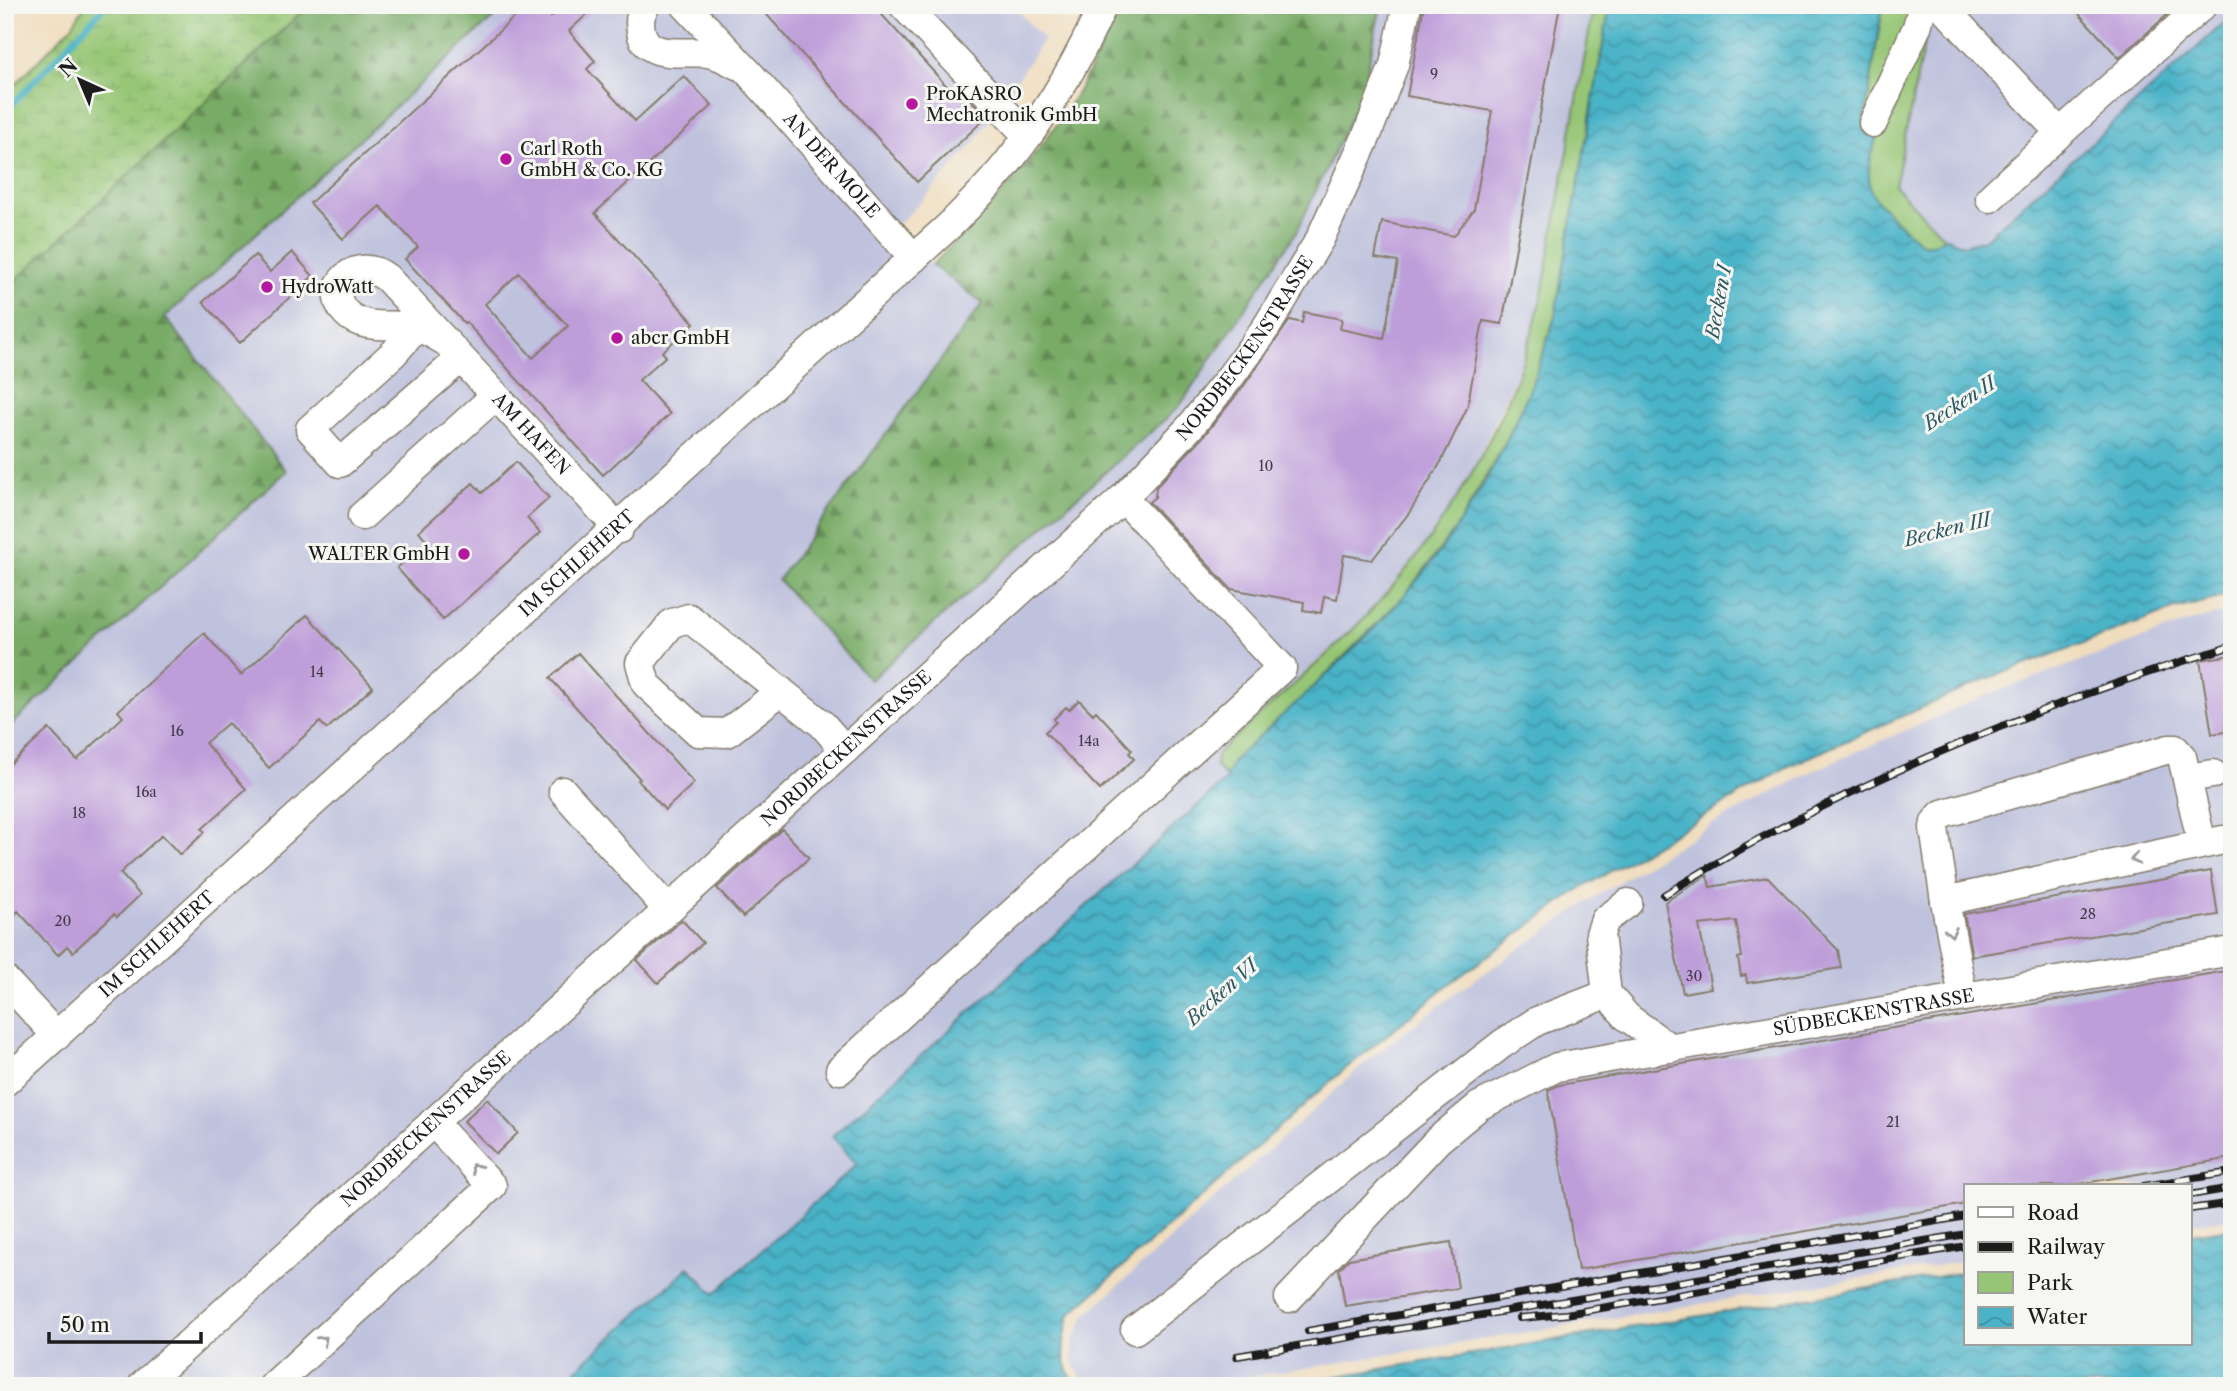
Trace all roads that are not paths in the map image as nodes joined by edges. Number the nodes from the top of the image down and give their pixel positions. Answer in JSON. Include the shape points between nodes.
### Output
{"nodes":[{"id":1,"x":646,"y":5,"type":"edge"},
{"id":2,"x":685,"y":5,"type":"edge"},
{"id":3,"x":903,"y":5,"type":"edge"},
{"id":4,"x":1103,"y":5,"type":"edge"},
{"id":5,"x":1407,"y":5,"type":"edge"},
{"id":6,"x":1923,"y":5,"type":"edge"},
{"id":7,"x":1941,"y":5,"type":"edge"},
{"id":8,"x":2203,"y":5,"type":"edge"},
{"id":9,"x":748,"y":72,"type":"junction"},
{"id":10,"x":1872,"y":123,"type":"dead end"},
{"id":11,"x":2060,"y":134,"type":"junction"},
{"id":12,"x":1027,"y":135,"type":"junction"},
{"id":13,"x":1990,"y":198,"type":"dead end"},
{"id":14,"x":914,"y":258,"type":"junction"},
{"id":15,"x":417,"y":327,"type":"junction"},
{"id":16,"x":451,"y":349,"type":"junction"},
{"id":17,"x":495,"y":396,"type":"junction"},
{"id":18,"x":1123,"y":498,"type":"junction"},
{"id":19,"x":362,"y":516,"type":"dead end"},
{"id":20,"x":619,"y":528,"type":"junction"},
{"id":21,"x":781,"y":691,"type":"junction"},
{"id":22,"x":845,"y":750,"type":"junction"},
{"id":23,"x":564,"y":792,"type":"dead end"},
{"id":24,"x":1945,"y":901,"type":"junction"},
{"id":25,"x":1628,"y":903,"type":"dead end"},
{"id":26,"x":668,"y":910,"type":"junction"},
{"id":27,"x":2232,"y":951,"type":"edge"},
{"id":28,"x":5,"y":980,"type":"edge"},
{"id":29,"x":1607,"y":994,"type":"junction"},
{"id":30,"x":1964,"y":998,"type":"junction"},
{"id":31,"x":57,"y":1036,"type":"junction"},
{"id":32,"x":1670,"y":1048,"type":"junction"},
{"id":33,"x":840,"y":1070,"type":"dead end"},
{"id":34,"x":5,"y":1082,"type":"edge"},
{"id":35,"x":438,"y":1127,"type":"junction"},
{"id":36,"x":1289,"y":1298,"type":"dead end"},
{"id":37,"x":1135,"y":1330,"type":"dead end"},
{"id":38,"x":142,"y":1386,"type":"edge"},
{"id":39,"x":273,"y":1386,"type":"edge"}],
"edges":[{"from":1,"to":9,"type":"street","name":"AN DER MOLE","via":[[639,22],[642,36],[652,48],[708,53]]},
{"from":2,"to":9,"type":"street","name":"AN DER MOLE"},
{"from":3,"to":12,"type":"street"},
{"from":4,"to":12,"type":"street","name":"IM SCHLEHERT","via":[[1058,91]]},
{"from":5,"to":18,"type":"street","name":"NORDBECKENSTRASSE","via":[[1394,65],[1320,239],[1268,326],[1230,377],[1190,428]]},
{"from":6,"to":10,"type":"street"},
{"from":7,"to":11,"type":"street"},
{"from":8,"to":11,"type":"street"},
{"from":9,"to":14,"type":"street","name":"AN DER MOLE"},
{"from":11,"to":13,"type":"street"},
{"from":12,"to":14,"type":"street","name":"IM SCHLEHERT","via":[[996,176]]},
{"from":14,"to":20,"type":"street","name":"IM SCHLEHERT"},
{"from":15,"to":16,"type":"street","name":"AM HAFEN"},
{"from":15,"to":16,"type":"street","name":"AM HAFEN","via":[[359,322],[338,300],[339,285],[361,268],[379,271]]},
{"from":15,"to":16,"type":"street","via":[[310,429],[340,463]]},
{"from":16,"to":17,"type":"street","name":"AM HAFEN"},
{"from":17,"to":19,"type":"street"},
{"from":17,"to":20,"type":"street","name":"AM HAFEN"},
{"from":18,"to":22,"type":"street","name":"NORDBECKENSTRASSE"},
{"from":18,"to":33,"type":"street","via":[[1282,668]]},
{"from":20,"to":31,"type":"street","name":"IM SCHLEHERT"},
{"from":21,"to":21,"type":"street","via":[[689,618],[672,623],[640,663],[646,684],[698,732],[727,733]]},
{"from":21,"to":22,"type":"street","via":[[822,724]]},
{"from":22,"to":26,"type":"street","name":"NORDBECKENSTRASSE"},
{"from":23,"to":26,"type":"street"},
{"from":24,"to":24,"type":"street","one_way":true,"via":[[1934,828],[1942,814],[2169,749],[2180,752],[2200,776],[2212,842]]},
{"from":24,"to":30,"type":"street","one_way":true},
{"from":25,"to":29,"type":"street","via":[[1605,920],[1600,934]]},
{"from":26,"to":35,"type":"street","name":"NORDBECKENSTRASSE"},
{"from":27,"to":30,"type":"street","name":"SÜDBECKENSTRASSE"},
{"from":28,"to":31,"type":"street"},
{"from":29,"to":32,"type":"street","via":[[1627,1017]]},
{"from":29,"to":37,"type":"street","via":[[1537,1021],[1502,1044]]},
{"from":30,"to":32,"type":"street","name":"SÜDBECKENSTRASSE"},
{"from":31,"to":34,"type":"street","name":"IM SCHLEHERT"},
{"from":32,"to":36,"type":"street","name":"SÜDBECKENSTRASSE","via":[[1557,1067],[1479,1106],[1438,1140]]},
{"from":35,"to":38,"type":"street","name":"NORDBECKENSTRASSE"},
{"from":39,"to":35,"type":"street","one_way":true,"via":[[492,1186]]}]}
